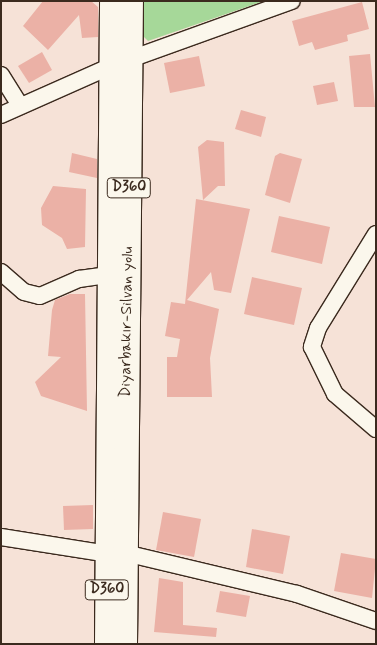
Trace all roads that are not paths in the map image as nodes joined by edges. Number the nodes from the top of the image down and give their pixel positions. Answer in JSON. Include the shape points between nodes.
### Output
{"nodes":[{"id":1,"x":112,"y":1,"type":"edge"},
{"id":2,"x":131,"y":1,"type":"edge"},
{"id":3,"x":292,"y":1,"type":"edge"},
{"id":4,"x":121,"y":63,"type":"junction"},
{"id":5,"x":1,"y":76,"type":"edge"},
{"id":6,"x":20,"y":106,"type":"junction"},
{"id":7,"x":1,"y":115,"type":"edge"},
{"id":8,"x":376,"y":234,"type":"edge"},
{"id":9,"x":1,"y":272,"type":"edge"},
{"id":10,"x":110,"y":274,"type":"junction"},
{"id":11,"x":118,"y":374,"type":"junction"},
{"id":12,"x":376,"y":429,"type":"edge"},
{"id":13,"x":1,"y":537,"type":"edge"},
{"id":14,"x":117,"y":546,"type":"junction"},
{"id":15,"x":376,"y":621,"type":"edge"},
{"id":16,"x":107,"y":644,"type":"edge"},
{"id":17,"x":125,"y":644,"type":"edge"}],
"edges":[{"from":1,"to":4,"type":"highway","name":"Diyarbakır-Silvan yolu","number":"D360"},
{"from":2,"to":4,"type":"highway","name":"Diyarbakır-Silvan yolu","number":"D360"},
{"from":3,"to":4,"type":"street"},
{"from":4,"to":6,"type":"street"},
{"from":4,"to":10,"type":"highway","name":"Diyarbakır-Silvan yolu","number":"D360"},
{"from":4,"to":11,"type":"highway","name":"Diyarbakır-Silvan yolu","number":"D360"},
{"from":5,"to":6,"type":"street"},
{"from":6,"to":7,"type":"street"},
{"from":8,"to":12,"type":"street","via":[[318,328],[312,347],[335,394]]},
{"from":9,"to":10,"type":"street","via":[[24,292],[40,296],[79,279]]},
{"from":10,"to":11,"type":"highway","name":"Diyarbakır-Silvan yolu","number":"D360"},
{"from":11,"to":14,"type":"highway","name":"Diyarbakır-Silvan yolu","number":"D360"},
{"from":13,"to":14,"type":"street"},
{"from":14,"to":15,"type":"street","via":[[297,594]]},
{"from":14,"to":16,"type":"highway","name":"Diyarbakır-Silvan yolu","number":"D360"},
{"from":14,"to":17,"type":"highway","name":"Diyarbakır-Silvan yolu","number":"D360"}]}
